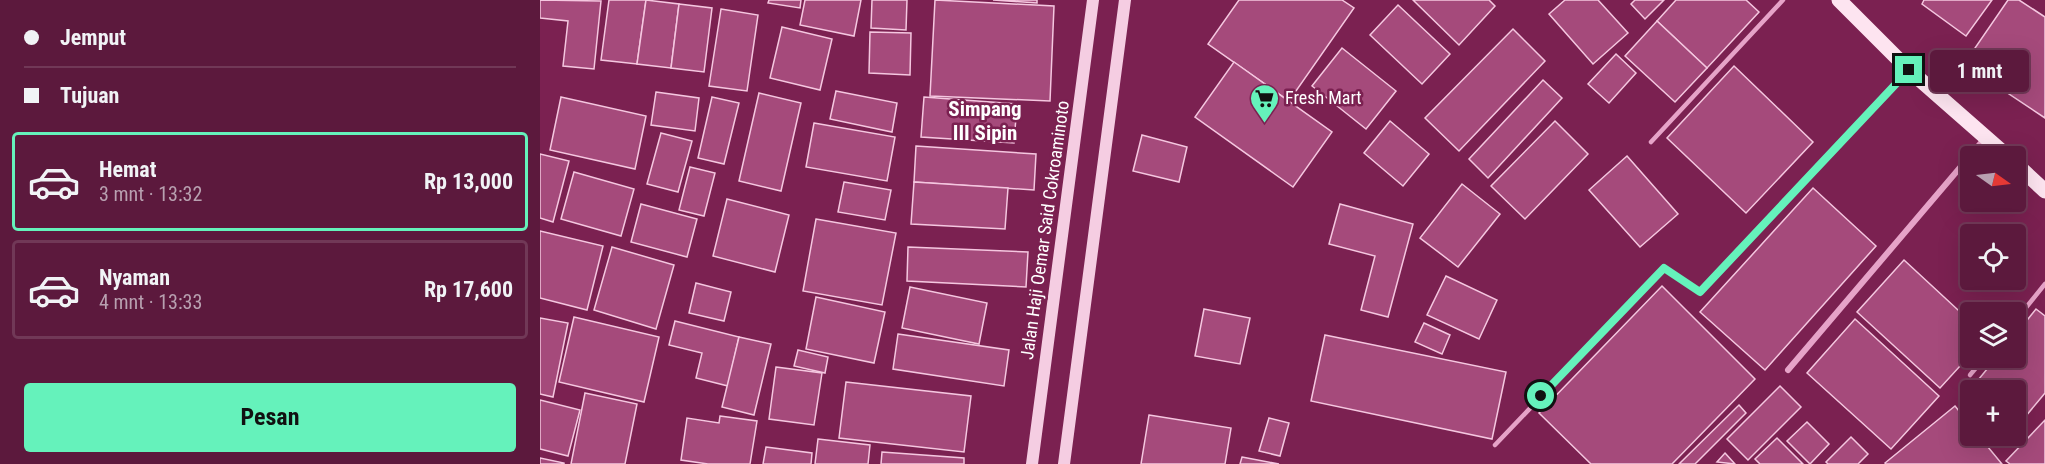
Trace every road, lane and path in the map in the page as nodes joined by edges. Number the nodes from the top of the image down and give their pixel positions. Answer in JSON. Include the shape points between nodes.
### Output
{"nodes":[{"id":1,"x":1093,"y":0,"type":"edge"},
{"id":2,"x":1125,"y":0,"type":"edge"},
{"id":3,"x":1783,"y":0,"type":"edge"},
{"id":4,"x":1839,"y":0,"type":"edge"},
{"id":5,"x":1909,"y":70,"type":"junction"},
{"id":6,"x":1986,"y":137,"type":"junction"},
{"id":7,"x":1651,"y":142,"type":"dead end"},
{"id":8,"x":1996,"y":146,"type":"edge"},
{"id":9,"x":2026,"y":173,"type":"edge"},
{"id":10,"x":2045,"y":191,"type":"edge"},
{"id":11,"x":2045,"y":284,"type":"edge"},
{"id":12,"x":2026,"y":308,"type":"edge"},
{"id":13,"x":1976,"y":368,"type":"edge"},
{"id":14,"x":1788,"y":370,"type":"dead end"},
{"id":15,"x":1970,"y":375,"type":"dead end"},
{"id":16,"x":1495,"y":445,"type":"dead end"},
{"id":17,"x":1032,"y":464,"type":"edge"},
{"id":18,"x":1064,"y":464,"type":"edge"}],
"edges":[{"from":1,"to":17,"type":"main road","name":"Jalan Haji Oemar Said Cokroaminoto"},
{"from":2,"to":18,"type":"main road"},
{"from":3,"to":7,"type":"lane"},
{"from":4,"to":5,"type":"main road"},
{"from":5,"to":6,"type":"main road"},
{"from":5,"to":16,"type":"lane","via":[[1700,292],[1664,268]]},
{"from":6,"to":8,"type":"main road"},
{"from":6,"to":14,"type":"street"},
{"from":9,"to":10,"type":"main road"},
{"from":11,"to":12,"type":"lane"},
{"from":13,"to":15,"type":"lane"}]}
